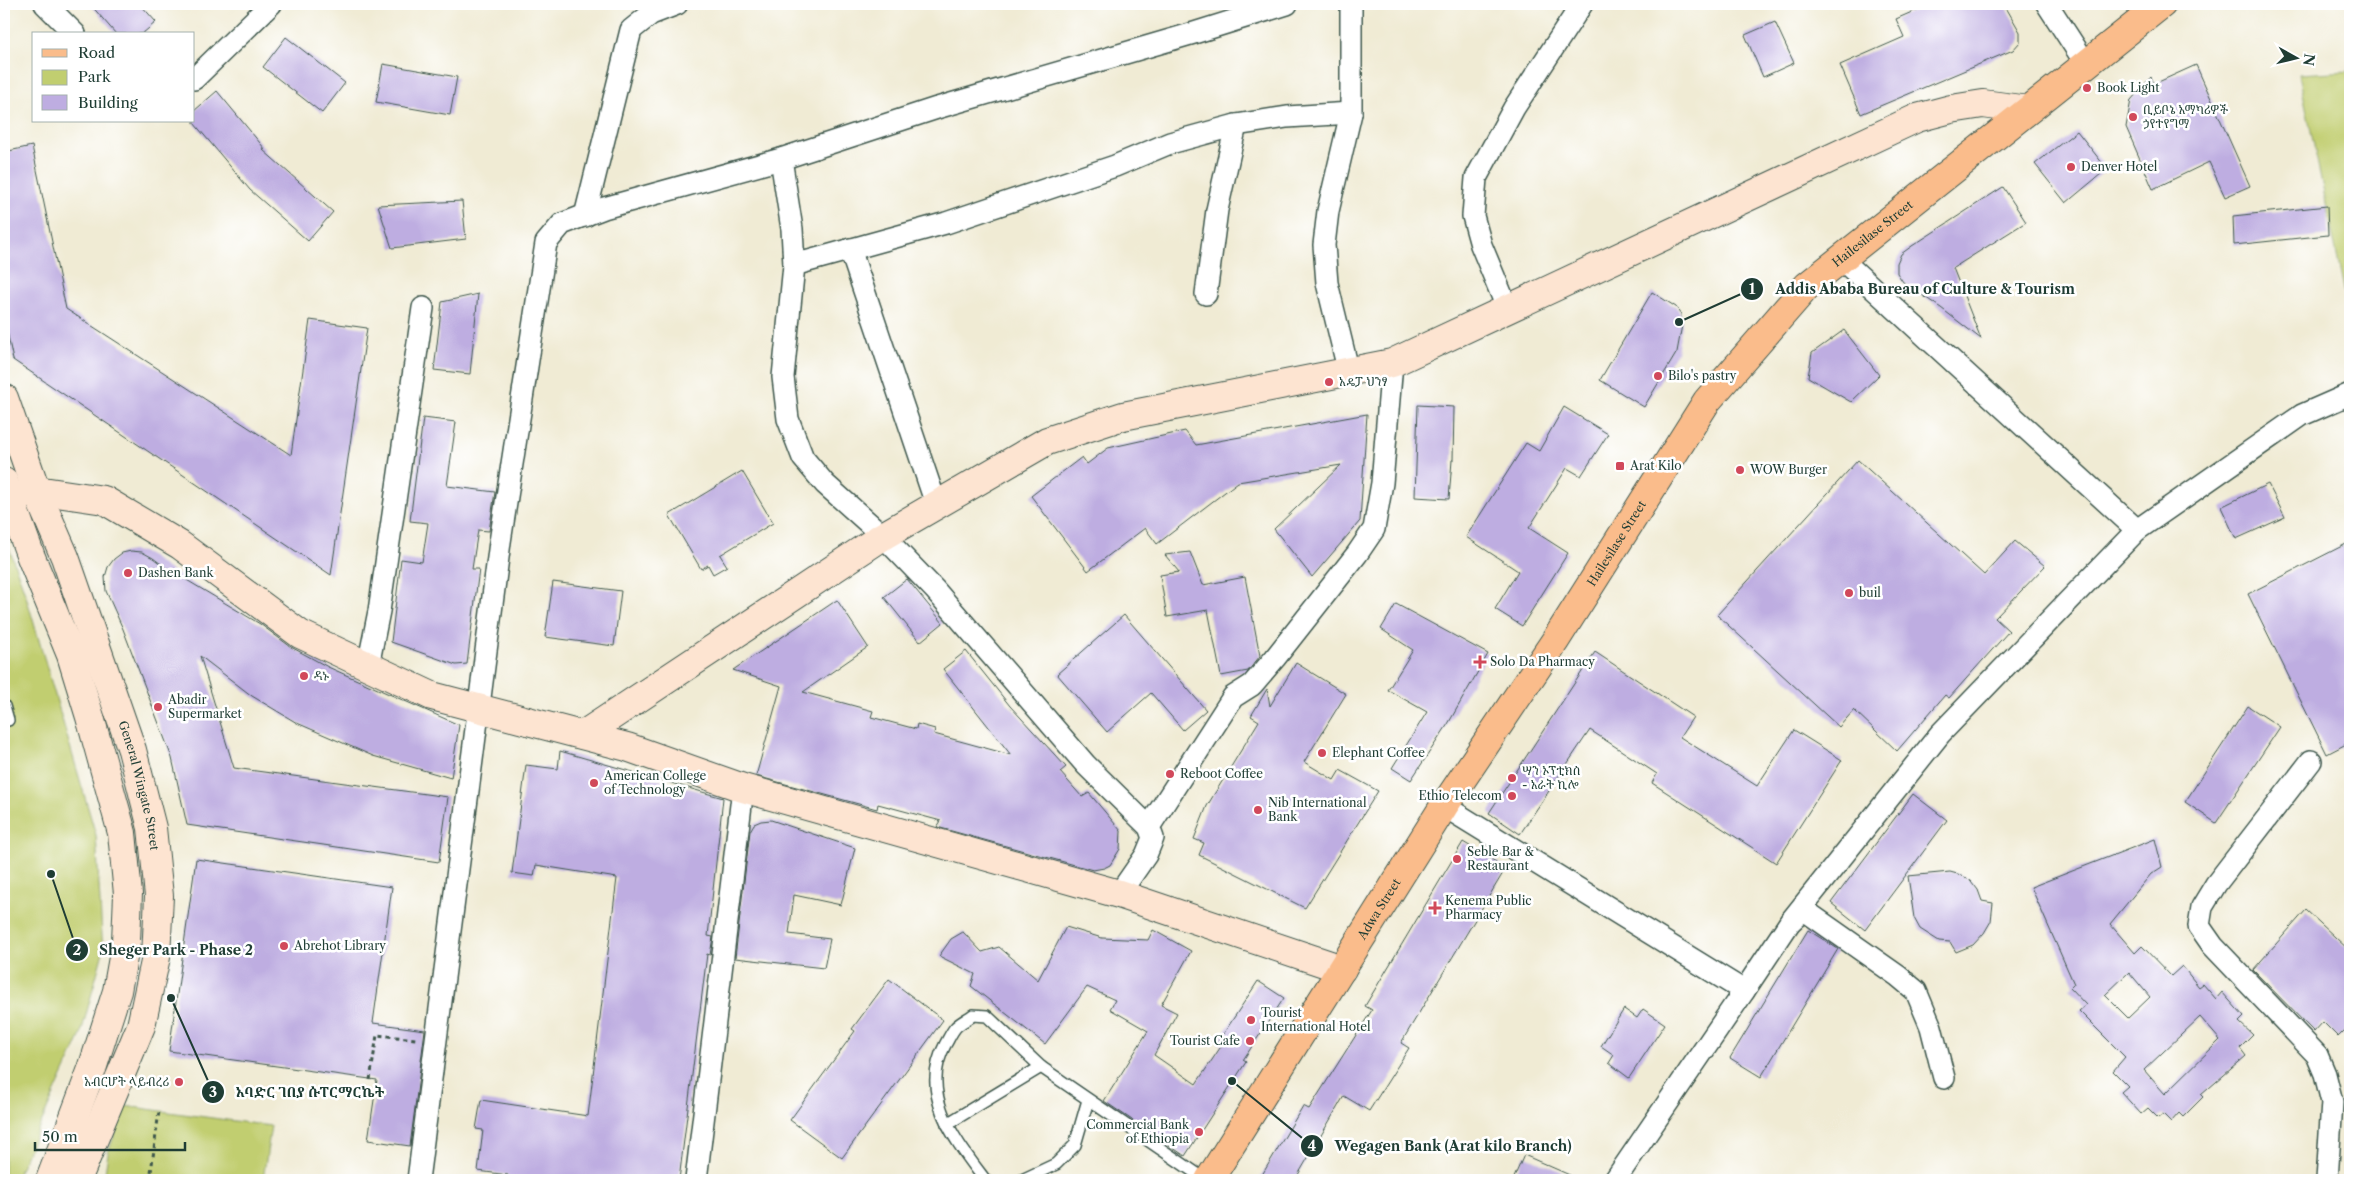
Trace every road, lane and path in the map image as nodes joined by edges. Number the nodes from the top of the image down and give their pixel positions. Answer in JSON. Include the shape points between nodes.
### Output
{"nodes":[{"id":1,"x":271,"y":4,"type":"edge"},
{"id":2,"x":677,"y":4,"type":"edge"},
{"id":3,"x":1287,"y":4,"type":"edge"},
{"id":4,"x":1351,"y":4,"type":"edge"},
{"id":5,"x":1582,"y":4,"type":"edge"},
{"id":6,"x":2047,"y":4,"type":"edge"},
{"id":7,"x":2162,"y":4,"type":"edge"},
{"id":8,"x":48,"y":5,"type":"edge"},
{"id":9,"x":72,"y":32,"type":"edge"},
{"id":10,"x":2086,"y":64,"type":"junction"},
{"id":11,"x":195,"y":78,"type":"edge"},
{"id":12,"x":2028,"y":110,"type":"junction"},
{"id":13,"x":1351,"y":113,"type":"junction"},
{"id":14,"x":1236,"y":125,"type":"junction"},
{"id":15,"x":780,"y":159,"type":"junction"},
{"id":16,"x":585,"y":216,"type":"junction"},
{"id":17,"x":850,"y":249,"type":"junction"},
{"id":18,"x":1840,"y":258,"type":"junction"},
{"id":19,"x":794,"y":265,"type":"junction"},
{"id":20,"x":1206,"y":294,"type":"dead end"},
{"id":21,"x":424,"y":308,"type":"dead end"},
{"id":22,"x":1508,"y":310,"type":"junction"},
{"id":23,"x":1392,"y":363,"type":"junction"},
{"id":24,"x":1349,"y":373,"type":"junction"},
{"id":25,"x":2350,"y":394,"type":"edge"},
{"id":26,"x":4,"y":398,"type":"edge"},
{"id":27,"x":36,"y":490,"type":"junction"},
{"id":28,"x":6,"y":495,"type":"edge"},
{"id":29,"x":936,"y":504,"type":"junction"},
{"id":30,"x":2137,"y":530,"type":"junction"},
{"id":31,"x":883,"y":536,"type":"junction"},
{"id":32,"x":1555,"y":641,"type":"joint"},
{"id":33,"x":368,"y":666,"type":"junction"},
{"id":34,"x":4,"y":706,"type":"edge"},
{"id":35,"x":480,"y":708,"type":"junction"},
{"id":36,"x":8,"y":720,"type":"dead end"},
{"id":37,"x":582,"y":735,"type":"junction"},
{"id":38,"x":2311,"y":761,"type":"dead end"},
{"id":39,"x":743,"y":788,"type":"junction"},
{"id":40,"x":1444,"y":806,"type":"junction"},
{"id":41,"x":1150,"y":827,"type":"junction"},
{"id":42,"x":152,"y":828,"type":"junction"},
{"id":43,"x":122,"y":833,"type":"junction"},
{"id":44,"x":1119,"y":894,"type":"junction"},
{"id":45,"x":1790,"y":922,"type":"junction"},
{"id":46,"x":1342,"y":969,"type":"junction"},
{"id":47,"x":1744,"y":991,"type":"junction"},
{"id":48,"x":436,"y":1042,"type":"junction"},
{"id":49,"x":1041,"y":1067,"type":"junction"},
{"id":50,"x":1944,"y":1078,"type":"dead end"},
{"id":51,"x":370,"y":1080,"type":"dead end"},
{"id":52,"x":1088,"y":1100,"type":"junction"},
{"id":53,"x":159,"y":1111,"type":"dead end"},
{"id":54,"x":947,"y":1124,"type":"junction"},
{"id":55,"x":50,"y":1180,"type":"edge"},
{"id":56,"x":77,"y":1180,"type":"edge"},
{"id":57,"x":150,"y":1180,"type":"edge"},
{"id":58,"x":418,"y":1180,"type":"edge"},
{"id":59,"x":696,"y":1180,"type":"edge"},
{"id":60,"x":984,"y":1180,"type":"edge"},
{"id":61,"x":1022,"y":1180,"type":"edge"},
{"id":62,"x":1208,"y":1180,"type":"edge"},
{"id":63,"x":1615,"y":1180,"type":"edge"},
{"id":64,"x":2327,"y":1180,"type":"edge"}],
"edges":[{"from":1,"to":11,"type":"street"},
{"from":2,"to":16,"type":"street","via":[[651,14],[631,30]]},
{"from":3,"to":15,"type":"street","via":[[936,108]]},
{"from":4,"to":13,"type":"street"},
{"from":5,"to":22,"type":"street","via":[[1514,108],[1476,178],[1474,216],[1481,246]]},
{"from":6,"to":10,"type":"street"},
{"from":7,"to":10,"type":"main road","name":"Hailesilase Street"},
{"from":8,"to":9,"type":"street"},
{"from":10,"to":12,"type":"main road","name":"Hailesilase Street"},
{"from":12,"to":18,"type":"main road","name":"Hailesilase Street"},
{"from":12,"to":22,"type":"street","via":[[1984,104],[1917,118]]},
{"from":13,"to":14,"type":"street","via":[[1287,117]]},
{"from":13,"to":24,"type":"street","via":[[1328,211],[1324,245],[1327,284]]},
{"from":14,"to":17,"type":"street","via":[[1170,143],[1115,166],[946,223]]},
{"from":14,"to":20,"type":"street","via":[[1217,210]]},
{"from":15,"to":16,"type":"street"},
{"from":15,"to":19,"type":"street","via":[[792,229]]},
{"from":16,"to":35,"type":"street","via":[[562,224],[546,243],[500,542]]},
{"from":17,"to":19,"type":"street"},
{"from":17,"to":29,"type":"street"},
{"from":18,"to":30,"type":"street"},
{"from":18,"to":32,"type":"main road","name":"Hailesilase Street","via":[[1807,286],[1707,401]]},
{"from":19,"to":31,"type":"street","via":[[783,378],[788,419],[803,458],[825,484]]},
{"from":21,"to":33,"type":"street"},
{"from":22,"to":23,"type":"street"},
{"from":23,"to":24,"type":"street"},
{"from":23,"to":41,"type":"street","via":[[1382,483],[1374,528],[1275,658],[1252,685],[1233,697]]},
{"from":24,"to":29,"type":"street","via":[[1123,416],[1047,441]]},
{"from":25,"to":30,"type":"street","via":[[2302,415]]},
{"from":26,"to":27,"type":"street","name":"General Wingate Street"},
{"from":27,"to":28,"type":"street"},
{"from":27,"to":33,"type":"street","via":[[104,500],[180,545],[300,634]]},
{"from":27,"to":42,"type":"street","name":"General Wingate Street","via":[[65,556],[96,644],[132,750]]},
{"from":28,"to":43,"type":"street","via":[[71,656]]},
{"from":29,"to":31,"type":"street"},
{"from":30,"to":45,"type":"street","via":[[1940,734]]},
{"from":31,"to":37,"type":"street"},
{"from":31,"to":41,"type":"street","via":[[935,590],[1086,765]]},
{"from":32,"to":40,"type":"main road","name":"Adwa Street"},
{"from":33,"to":35,"type":"street","via":[[432,696]]},
{"from":34,"to":36,"type":"lane"},
{"from":35,"to":37,"type":"street"},
{"from":35,"to":48,"type":"street"},
{"from":37,"to":39,"type":"street","via":[[627,747]]},
{"from":38,"to":64,"type":"street","via":[[2216,884],[2202,906],[2199,926],[2213,946],[2317,1055],[2332,1102]]},
{"from":39,"to":44,"type":"street"},
{"from":39,"to":59,"type":"street"},
{"from":40,"to":46,"type":"main road","name":"Adwa Street"},
{"from":40,"to":47,"type":"street"},
{"from":41,"to":44,"type":"street","via":[[1153,838],[1146,856]]},
{"from":42,"to":43,"type":"street"},
{"from":42,"to":56,"type":"street","name":"General Wingate Street","via":[[160,896],[156,957],[140,1026]]},
{"from":43,"to":55,"type":"street","via":[[128,894],[126,941],[117,991],[92,1070]]},
{"from":44,"to":46,"type":"street"},
{"from":45,"to":47,"type":"street"},
{"from":45,"to":50,"type":"street","via":[[1800,913],[1807,912],[1916,991],[1931,1027]]},
{"from":46,"to":62,"type":"main road","name":"Adwa Street"},
{"from":47,"to":63,"type":"street"},
{"from":48,"to":51,"type":"path","via":[[377,1034]]},
{"from":48,"to":58,"type":"street"},
{"from":49,"to":52,"type":"lane"},
{"from":49,"to":54,"type":"lane"},
{"from":49,"to":54,"type":"lane","via":[[987,1016],[974,1015],[955,1028],[939,1057],[934,1078]]},
{"from":52,"to":61,"type":"lane","via":[[1075,1144],[1056,1164]]},
{"from":52,"to":62,"type":"lane"},
{"from":53,"to":57,"type":"path"},
{"from":54,"to":60,"type":"lane"}]}
